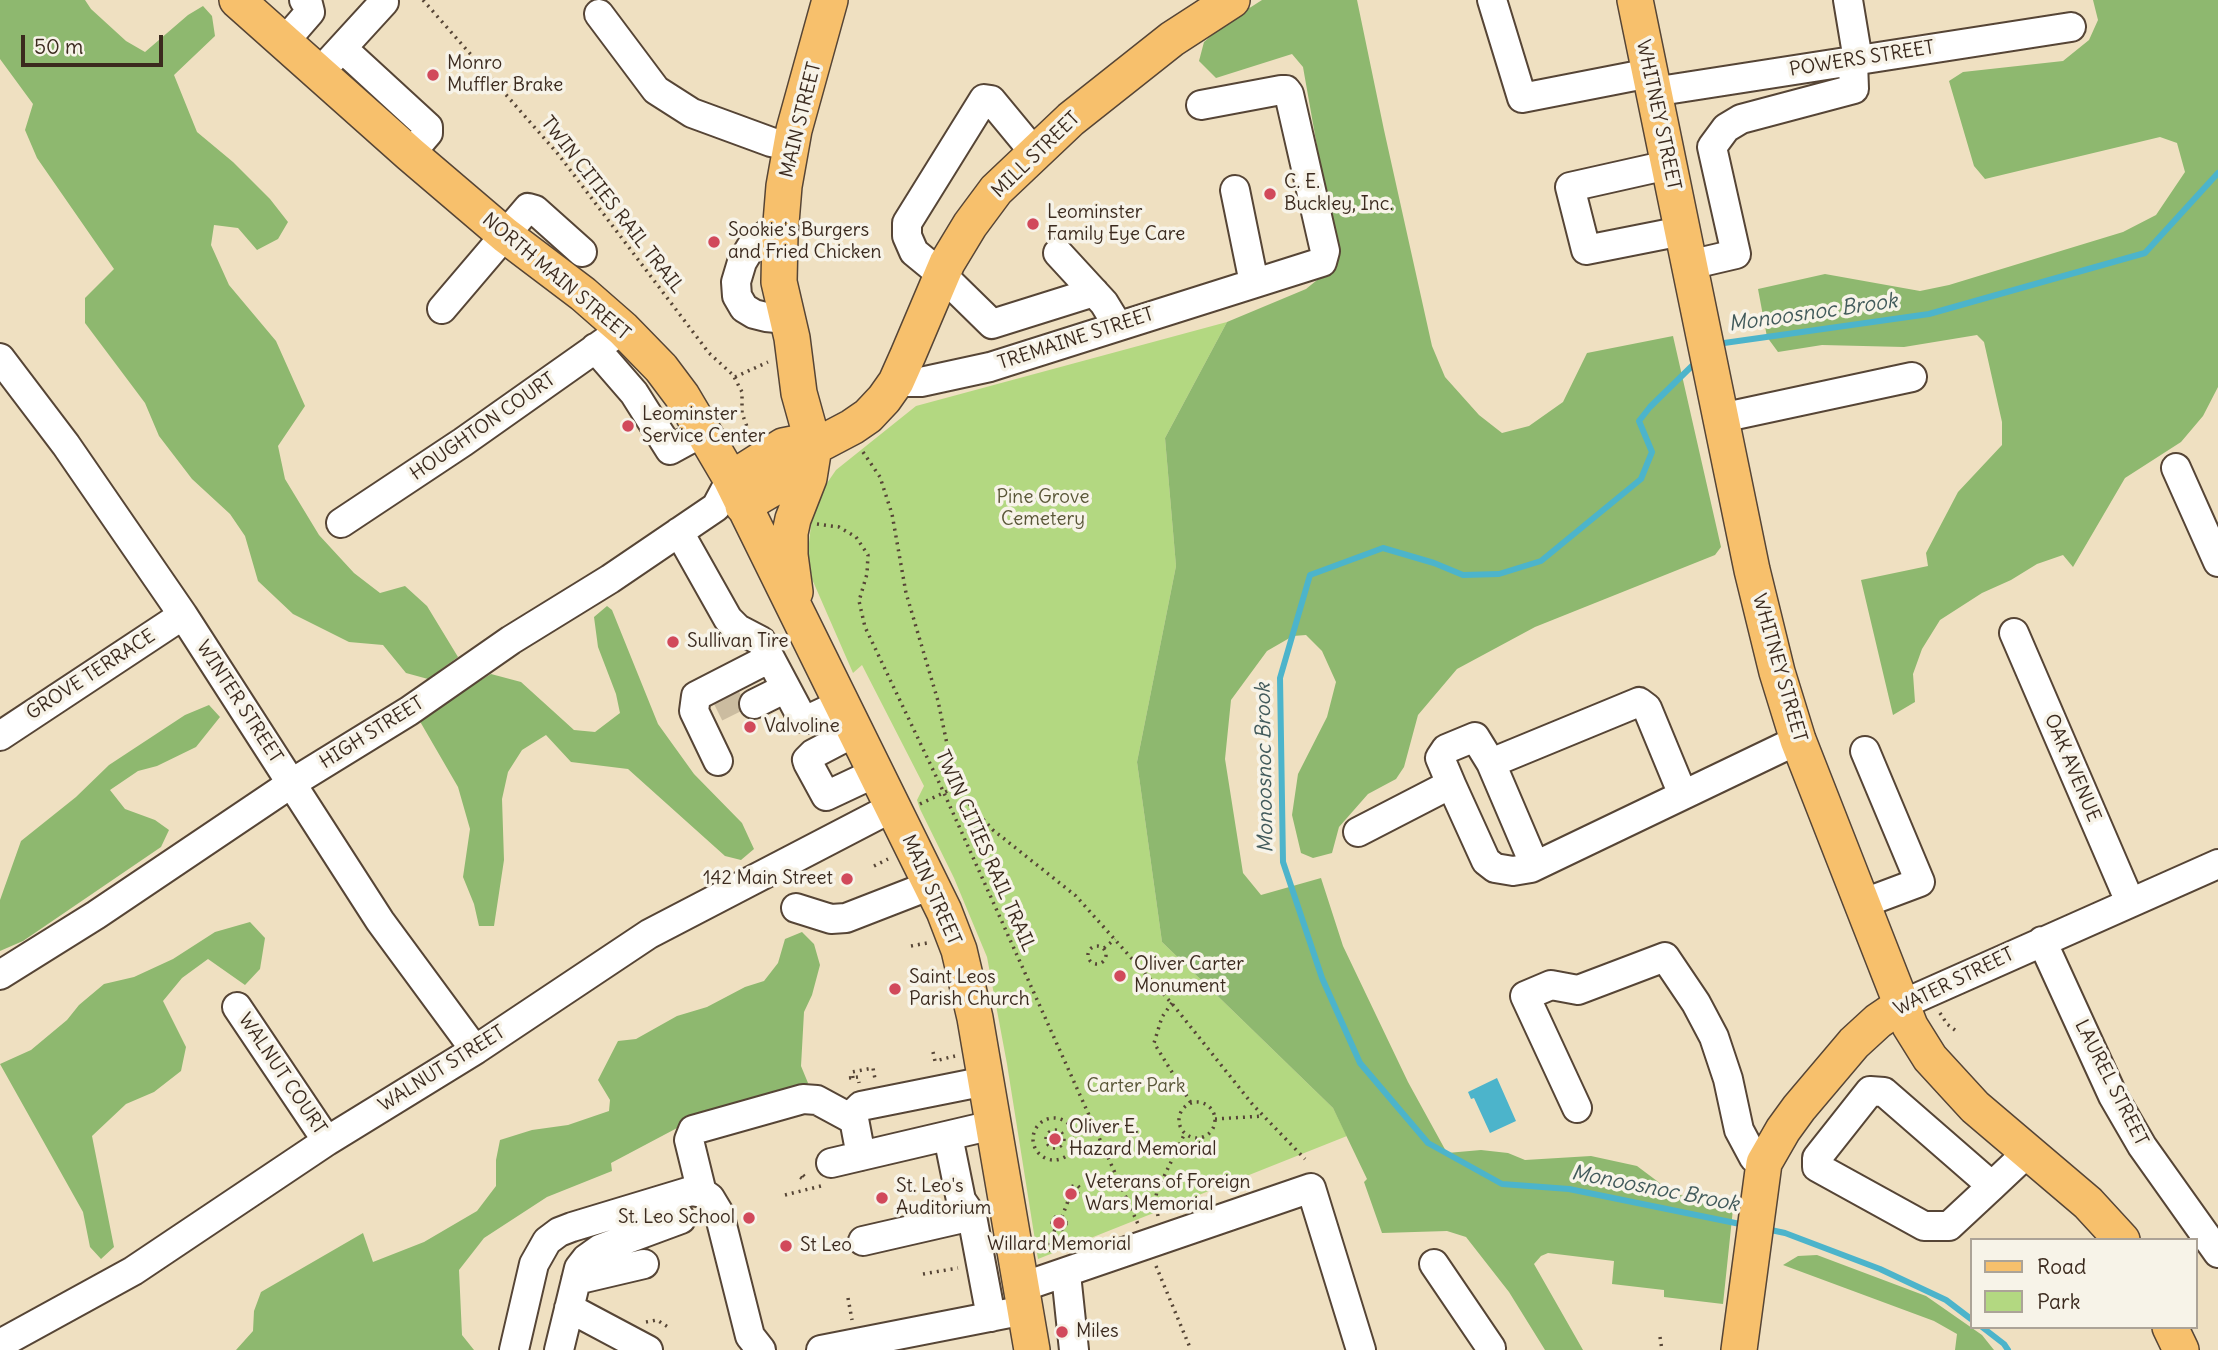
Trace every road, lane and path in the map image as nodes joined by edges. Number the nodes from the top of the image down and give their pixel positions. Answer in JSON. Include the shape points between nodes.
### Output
{"nodes":[{"id":1,"x":237,"y":0,"type":"edge"},
{"id":2,"x":304,"y":0,"type":"edge"},
{"id":3,"x":423,"y":0,"type":"edge"},
{"id":4,"x":830,"y":0,"type":"edge"},
{"id":5,"x":1233,"y":0,"type":"edge"},
{"id":6,"x":1492,"y":0,"type":"edge"},
{"id":7,"x":1635,"y":0,"type":"edge"},
{"id":8,"x":1848,"y":0,"type":"edge"},
{"id":9,"x":384,"y":2,"type":"dead end"},
{"id":10,"x":599,"y":14,"type":"dead end"},
{"id":11,"x":2071,"y":27,"type":"dead end"},
{"id":12,"x":284,"y":42,"type":"junction"},
{"id":13,"x":342,"y":48,"type":"junction"},
{"id":14,"x":1855,"y":60,"type":"junction"},
{"id":15,"x":319,"y":73,"type":"junction"},
{"id":16,"x":1651,"y":82,"type":"junction"},
{"id":17,"x":1201,"y":105,"type":"dead end"},
{"id":18,"x":791,"y":146,"type":"junction"},
{"id":19,"x":1034,"y":152,"type":"junction"},
{"id":20,"x":410,"y":154,"type":"junction"},
{"id":21,"x":1668,"y":165,"type":"junction"},
{"id":22,"x":1235,"y":190,"type":"dead end"},
{"id":23,"x":1682,"y":231,"type":"junction"},
{"id":24,"x":505,"y":235,"type":"junction"},
{"id":25,"x":582,"y":252,"type":"dead end"},
{"id":26,"x":1058,"y":253,"type":"dead end"},
{"id":27,"x":1689,"y":265,"type":"junction"},
{"id":28,"x":942,"y":275,"type":"junction"},
{"id":29,"x":1254,"y":283,"type":"junction"},
{"id":30,"x":1094,"y":292,"type":"junction"},
{"id":31,"x":442,"y":309,"type":"dead end"},
{"id":32,"x":1118,"y":326,"type":"junction"},
{"id":33,"x":609,"y":339,"type":"junction"},
{"id":34,"x":0,"y":358,"type":"edge"},
{"id":35,"x":772,"y":360,"type":"dead end"},
{"id":36,"x":735,"y":377,"type":"junction"},
{"id":37,"x":1912,"y":377,"type":"dead end"},
{"id":38,"x":896,"y":382,"type":"junction"},
{"id":39,"x":1721,"y":418,"type":"junction"},
{"id":40,"x":752,"y":441,"type":"dead end"},
{"id":41,"x":858,"y":446,"type":"dead end"},
{"id":42,"x":814,"y":447,"type":"junction"},
{"id":43,"x":2176,"y":468,"type":"dead end"},
{"id":44,"x":730,"y":497,"type":"junction"},
{"id":45,"x":807,"y":520,"type":"dead end"},
{"id":46,"x":341,"y":523,"type":"dead end"},
{"id":47,"x":679,"y":532,"type":"junction"},
{"id":48,"x":2218,"y":562,"type":"edge"},
{"id":49,"x":183,"y":615,"type":"junction"},
{"id":50,"x":798,"y":616,"type":"junction"},
{"id":51,"x":2014,"y":633,"type":"dead end"},
{"id":52,"x":773,"y":665,"type":"junction"},
{"id":53,"x":749,"y":693,"type":"tunnel mouth"},
{"id":54,"x":848,"y":718,"type":"junction"},
{"id":55,"x":0,"y":736,"type":"edge"},
{"id":56,"x":1798,"y":740,"type":"junction"},
{"id":57,"x":1864,"y":751,"type":"dead end"},
{"id":58,"x":718,"y":761,"type":"dead end"},
{"id":59,"x":1491,"y":763,"type":"junction"},
{"id":60,"x":875,"y":773,"type":"junction"},
{"id":61,"x":292,"y":783,"type":"junction"},
{"id":62,"x":1451,"y":784,"type":"junction"},
{"id":63,"x":957,"y":787,"type":"junction"},
{"id":64,"x":944,"y":793,"type":"junction"},
{"id":65,"x":1683,"y":795,"type":"junction"},
{"id":66,"x":904,"y":807,"type":"junction"},
{"id":67,"x":1358,"y":832,"type":"dead end"},
{"id":68,"x":885,"y":860,"type":"dead end"},
{"id":69,"x":2218,"y":864,"type":"edge"},
{"id":70,"x":874,"y":866,"type":"dead end"},
{"id":71,"x":1535,"y":866,"type":"junction"},
{"id":72,"x":931,"y":885,"type":"junction"},
{"id":73,"x":2130,"y":902,"type":"junction"},
{"id":74,"x":1864,"y":903,"type":"junction"},
{"id":75,"x":796,"y":908,"type":"dead end"},
{"id":76,"x":1115,"y":939,"type":"junction"},
{"id":77,"x":932,"y":940,"type":"dead end"},
{"id":78,"x":2042,"y":941,"type":"junction"},
{"id":79,"x":911,"y":946,"type":"dead end"},
{"id":80,"x":1104,"y":948,"type":"junction"},
{"id":81,"x":0,"y":975,"type":"edge"},
{"id":82,"x":1172,"y":1003,"type":"junction"},
{"id":83,"x":1903,"y":1004,"type":"junction"},
{"id":84,"x":237,"y":1007,"type":"dead end"},
{"id":85,"x":1937,"y":1008,"type":"dead end"},
{"id":86,"x":1955,"y":1030,"type":"dead end"},
{"id":87,"x":475,"y":1050,"type":"junction"},
{"id":88,"x":933,"y":1052,"type":"dead end"},
{"id":89,"x":959,"y":1055,"type":"dead end"},
{"id":90,"x":853,"y":1077,"type":"dead end"},
{"id":91,"x":986,"y":1081,"type":"junction"},
{"id":92,"x":876,"y":1086,"type":"dead end"},
{"id":93,"x":1191,"y":1103,"type":"junction"},
{"id":94,"x":1577,"y":1108,"type":"dead end"},
{"id":95,"x":1263,"y":1116,"type":"junction"},
{"id":96,"x":1215,"y":1119,"type":"junction"},
{"id":97,"x":854,"y":1120,"type":"junction"},
{"id":98,"x":1069,"y":1122,"type":"junction"},
{"id":99,"x":993,"y":1125,"type":"junction"},
{"id":100,"x":1061,"y":1132,"type":"junction"},
{"id":101,"x":1185,"y":1133,"type":"junction"},
{"id":102,"x":948,"y":1136,"type":"junction"},
{"id":103,"x":327,"y":1141,"type":"junction"},
{"id":104,"x":1049,"y":1146,"type":"junction"},
{"id":105,"x":2028,"y":1152,"type":"junction"},
{"id":106,"x":1041,"y":1155,"type":"junction"},
{"id":107,"x":861,"y":1156,"type":"junction"},
{"id":108,"x":1305,"y":1159,"type":"dead end"},
{"id":109,"x":829,"y":1174,"type":"joint"},
{"id":110,"x":1761,"y":1174,"type":"junction"},
{"id":111,"x":803,"y":1179,"type":"dead end"},
{"id":112,"x":1992,"y":1186,"type":"junction"},
{"id":113,"x":806,"y":1190,"type":"junction"},
{"id":114,"x":702,"y":1193,"type":"junction"},
{"id":115,"x":785,"y":1195,"type":"dead end"},
{"id":116,"x":1068,"y":1201,"type":"junction"},
{"id":117,"x":972,"y":1216,"type":"junction"},
{"id":118,"x":1158,"y":1216,"type":"dead end"},
{"id":119,"x":1062,"y":1217,"type":"junction"},
{"id":120,"x":681,"y":1219,"type":"dead end"},
{"id":121,"x":1138,"y":1224,"type":"dead end"},
{"id":122,"x":1055,"y":1229,"type":"junction"},
{"id":123,"x":2120,"y":1238,"type":"edge"},
{"id":124,"x":863,"y":1241,"type":"dead end"},
{"id":125,"x":2218,"y":1253,"type":"edge"},
{"id":126,"x":1153,"y":1257,"type":"dead end"},
{"id":127,"x":981,"y":1263,"type":"junction"},
{"id":128,"x":644,"y":1264,"type":"dead end"},
{"id":129,"x":1434,"y":1264,"type":"dead end"},
{"id":130,"x":1059,"y":1265,"type":"junction"},
{"id":131,"x":923,"y":1274,"type":"dead end"},
{"id":132,"x":576,"y":1280,"type":"junction"},
{"id":133,"x":848,"y":1298,"type":"dead end"},
{"id":134,"x":1023,"y":1299,"type":"junction"},
{"id":135,"x":569,"y":1308,"type":"junction"},
{"id":136,"x":991,"y":1317,"type":"junction"},
{"id":137,"x":852,"y":1318,"type":"dead end"},
{"id":138,"x":674,"y":1324,"type":"dead end"},
{"id":139,"x":2171,"y":1329,"type":"edge"},
{"id":140,"x":1660,"y":1338,"type":"dead end"},
{"id":141,"x":658,"y":1341,"type":"edge"},
{"id":142,"x":0,"y":1344,"type":"edge"},
{"id":143,"x":1488,"y":1349,"type":"edge"},
{"id":144,"x":514,"y":1350,"type":"edge"},
{"id":145,"x":559,"y":1350,"type":"edge"},
{"id":146,"x":761,"y":1350,"type":"edge"},
{"id":147,"x":821,"y":1350,"type":"edge"},
{"id":148,"x":1032,"y":1350,"type":"edge"},
{"id":149,"x":1074,"y":1350,"type":"edge"},
{"id":150,"x":1191,"y":1350,"type":"edge"},
{"id":151,"x":1361,"y":1350,"type":"edge"},
{"id":152,"x":1661,"y":1350,"type":"edge"},
{"id":153,"x":1738,"y":1350,"type":"edge"},
{"id":154,"x":2181,"y":1350,"type":"edge"}],
"edges":[{"from":1,"to":12,"type":"main road","name":"NORTH MAIN STREET"},
{"from":2,"to":12,"type":"street","via":[[310,12]]},
{"from":3,"to":36,"type":"path","name":"TWIN CITIES RAIL TRAIL","via":[[558,154],[709,353]]},
{"from":4,"to":18,"type":"main road","name":"MAIN STREET"},
{"from":5,"to":19,"type":"main road","name":"MILL STREET","via":[[1172,39]]},
{"from":6,"to":16,"type":"street","name":"POWERS STREET","via":[[1522,98]]},
{"from":7,"to":16,"type":"main road","name":"WHITNEY STREET"},
{"from":8,"to":14,"type":"street"},
{"from":9,"to":13,"type":"street"},
{"from":10,"to":18,"type":"street","via":[[656,90],[692,113]]},
{"from":11,"to":14,"type":"street","name":"POWERS STREET"},
{"from":12,"to":15,"type":"main road","name":"NORTH MAIN STREET"},
{"from":13,"to":15,"type":"street"},
{"from":13,"to":20,"type":"street","via":[[428,127]]},
{"from":14,"to":16,"type":"street","name":"POWERS STREET"},
{"from":14,"to":27,"type":"street","via":[[1854,89],[1741,119],[1726,128],[1712,147],[1736,254]]},
{"from":15,"to":20,"type":"main road","name":"NORTH MAIN STREET"},
{"from":16,"to":21,"type":"main road","name":"WHITNEY STREET"},
{"from":17,"to":29,"type":"street","name":"TREMAINE STREET","via":[[1281,90],[1289,93],[1324,257],[1316,266]]},
{"from":18,"to":42,"type":"main road","name":"MAIN STREET","via":[[779,282]]},
{"from":19,"to":28,"type":"main road","name":"MILL STREET","via":[[996,190]]},
{"from":19,"to":28,"type":"street","via":[[991,100],[984,99],[907,223],[914,252]]},
{"from":20,"to":24,"type":"main road","name":"NORTH MAIN STREET"},
{"from":21,"to":23,"type":"main road","name":"WHITNEY STREET"},
{"from":21,"to":23,"type":"street","via":[[1570,187],[1586,250]]},
{"from":22,"to":29,"type":"street"},
{"from":23,"to":27,"type":"main road","name":"WHITNEY STREET"},
{"from":24,"to":25,"type":"street","via":[[531,208]]},
{"from":24,"to":31,"type":"street"},
{"from":24,"to":33,"type":"main road","name":"NORTH MAIN STREET","via":[[583,294]]},
{"from":26,"to":30,"type":"street"},
{"from":27,"to":39,"type":"main road","name":"WHITNEY STREET"},
{"from":28,"to":30,"type":"street","via":[[992,324]]},
{"from":28,"to":38,"type":"main road","name":"MILL STREET"},
{"from":29,"to":32,"type":"street","name":"TREMAINE STREET"},
{"from":30,"to":32,"type":"street"},
{"from":32,"to":38,"type":"street","name":"TREMAINE STREET","via":[[954,376]]},
{"from":33,"to":44,"type":"main road","name":"NORTH MAIN STREET","via":[[661,368],[703,432]]},
{"from":33,"to":46,"type":"street","name":"HOUGHTON COURT"},
{"from":34,"to":49,"type":"street","name":"WINTER STREET","via":[[66,444]]},
{"from":35,"to":36,"type":"path"},
{"from":36,"to":40,"type":"path"},
{"from":37,"to":39,"type":"street"},
{"from":38,"to":42,"type":"main road","name":"MILL STREET","via":[[868,416]]},
{"from":39,"to":56,"type":"main road","name":"WHITNEY STREET","via":[[1754,579]]},
{"from":41,"to":63,"type":"path","via":[[880,477],[892,513],[906,593],[942,713]]},
{"from":42,"to":44,"type":"main road","via":[[799,473]]},
{"from":42,"to":50,"type":"main road","via":[[809,478],[790,533]]},
{"from":43,"to":48,"type":"street"},
{"from":44,"to":47,"type":"street","name":"HIGH STREET"},
{"from":44,"to":50,"type":"main road","name":"NORTH MAIN STREET"},
{"from":45,"to":64,"type":"path","name":"TWIN CITIES RAIL TRAIL","via":[[839,527],[856,537],[868,555],[859,601],[865,627]]},
{"from":47,"to":52,"type":"street","via":[[728,619]]},
{"from":47,"to":61,"type":"street","name":"HIGH STREET"},
{"from":49,"to":55,"type":"street","name":"GROVE TERRACE"},
{"from":49,"to":61,"type":"street","name":"WINTER STREET"},
{"from":50,"to":52,"type":"street"},
{"from":50,"to":54,"type":"main road","name":"MAIN STREET"},
{"from":51,"to":73,"type":"street","name":"OAK AVENUE"},
{"from":52,"to":53,"type":"street"},
{"from":52,"to":54,"type":"street","via":[[804,720]]},
{"from":52,"to":58,"type":"street","via":[[699,693],[694,701],[708,714]]},
{"from":54,"to":60,"type":"main road","name":"MAIN STREET"},
{"from":54,"to":60,"type":"street","via":[[809,757],[813,774],[826,796]]},
{"from":56,"to":65,"type":"street"},
{"from":56,"to":74,"type":"main road","name":"WHITNEY STREET"},
{"from":57,"to":74,"type":"street","via":[[1920,882]]},
{"from":59,"to":62,"type":"street","via":[[1475,737],[1446,748],[1440,758]]},
{"from":59,"to":65,"type":"street","via":[[1639,702],[1647,708]]},
{"from":59,"to":71,"type":"street"},
{"from":60,"to":66,"type":"main road","name":"MAIN STREET"},
{"from":61,"to":81,"type":"street","name":"HIGH STREET"},
{"from":61,"to":87,"type":"street","name":"WINTER STREET","via":[[380,921]]},
{"from":62,"to":67,"type":"street"},
{"from":62,"to":71,"type":"street","via":[[1486,861],[1513,871]]},
{"from":63,"to":64,"type":"path"},
{"from":63,"to":76,"type":"path","via":[[984,821],[1071,891]]},
{"from":64,"to":66,"type":"path"},
{"from":64,"to":121,"type":"path","name":"TWIN CITIES RAIL TRAIL"},
{"from":65,"to":71,"type":"street"},
{"from":66,"to":72,"type":"main road","name":"MAIN STREET"},
{"from":66,"to":87,"type":"street","name":"WALNUT STREET","via":[[649,934]]},
{"from":68,"to":70,"type":"path"},
{"from":69,"to":73,"type":"street","name":"WATER STREET"},
{"from":72,"to":75,"type":"street","via":[[846,918],[831,919]]},
{"from":72,"to":91,"type":"main road","name":"MAIN STREET","via":[[959,950]]},
{"from":73,"to":78,"type":"street","name":"WATER STREET"},
{"from":74,"to":83,"type":"main road","name":"WHITNEY STREET"},
{"from":76,"to":80,"type":"path"},
{"from":76,"to":82,"type":"path"},
{"from":77,"to":79,"type":"path"},
{"from":78,"to":83,"type":"street","name":"WATER STREET"},
{"from":78,"to":125,"type":"street","name":"LAUREL STREET","via":[[2113,1096]]},
{"from":80,"to":80,"type":"path","via":[[1091,948],[1089,960],[1104,961]]},
{"from":82,"to":93,"type":"path","via":[[1154,1043]]},
{"from":82,"to":95,"type":"path"},
{"from":83,"to":105,"type":"main road","name":"WHITNEY STREET","via":[[1917,1040],[1930,1058],[1975,1107]]},
{"from":83,"to":110,"type":"main road","name":"WATER STREET","via":[[1854,1043],[1799,1108]]},
{"from":84,"to":103,"type":"street","name":"WALNUT COURT"},
{"from":85,"to":86,"type":"path"},
{"from":87,"to":103,"type":"street","name":"WALNUT STREET"},
{"from":88,"to":89,"type":"path","via":[[935,1060]]},
{"from":90,"to":92,"type":"path","via":[[852,1072],[873,1068]]},
{"from":91,"to":97,"type":"street","via":[[861,1106]]},
{"from":91,"to":99,"type":"main road","name":"MAIN STREET"},
{"from":93,"to":96,"type":"path","via":[[1206,1104]]},
{"from":93,"to":101,"type":"path","via":[[1181,1113]]},
{"from":94,"to":110,"type":"street","via":[[1525,996],[1550,985],[1578,990],[1665,957],[1713,1037],[1739,1130]]},
{"from":95,"to":96,"type":"path"},
{"from":95,"to":108,"type":"path"},
{"from":96,"to":101,"type":"path","via":[[1202,1137]]},
{"from":97,"to":107,"type":"street"},
{"from":97,"to":114,"type":"street","via":[[817,1100],[803,1099],[693,1130],[690,1140]]},
{"from":98,"to":100,"type":"path"},
{"from":98,"to":106,"type":"path","via":[[1076,1136],[1069,1155],[1056,1160]]},
{"from":98,"to":106,"type":"path","via":[[1053,1117],[1039,1124],[1033,1144]]},
{"from":99,"to":102,"type":"street"},
{"from":99,"to":134,"type":"main road","name":"MAIN STREET"},
{"from":100,"to":104,"type":"path","via":[[1063,1143]]},
{"from":100,"to":104,"type":"path","via":[[1048,1132]]},
{"from":101,"to":118,"type":"path","via":[[1157,1191]]},
{"from":102,"to":107,"type":"street"},
{"from":102,"to":117,"type":"street","via":[[961,1200]]},
{"from":103,"to":142,"type":"street","name":"WALNUT STREET","via":[[133,1271]]},
{"from":104,"to":106,"type":"path"},
{"from":105,"to":112,"type":"street"},
{"from":105,"to":123,"type":"main road","name":"WHITNEY STREET","via":[[2088,1203]]},
{"from":107,"to":109,"type":"street"},
{"from":109,"to":113,"type":"path"},
{"from":110,"to":153,"type":"main road","name":"WATER STREET"},
{"from":111,"to":113,"type":"path"},
{"from":112,"to":112,"type":"street","via":[[1949,1226],[1924,1226],[1817,1167],[1817,1158],[1870,1091],[1884,1092]]},
{"from":113,"to":115,"type":"path"},
{"from":114,"to":144,"type":"street","via":[[691,1191],[572,1227],[547,1241],[534,1264]]},
{"from":114,"to":146,"type":"street","via":[[719,1213],[750,1336]]},
{"from":116,"to":116,"type":"path","via":[[1075,1199],[1077,1185],[1070,1186],[1065,1196]]},
{"from":116,"to":119,"type":"path"},
{"from":117,"to":124,"type":"street"},
{"from":117,"to":127,"type":"street"},
{"from":119,"to":122,"type":"path","via":[[1053,1219]]},
{"from":119,"to":122,"type":"path","via":[[1065,1226]]},
{"from":120,"to":132,"type":"street","via":[[591,1254]]},
{"from":122,"to":130,"type":"path","via":[[1050,1244]]},
{"from":126,"to":150,"type":"path"},
{"from":127,"to":131,"type":"path"},
{"from":127,"to":136,"type":"street"},
{"from":128,"to":132,"type":"street"},
{"from":129,"to":143,"type":"street"},
{"from":130,"to":134,"type":"street"},
{"from":130,"to":149,"type":"street"},
{"from":130,"to":151,"type":"street","via":[[1311,1188]]},
{"from":132,"to":135,"type":"street"},
{"from":133,"to":137,"type":"path"},
{"from":134,"to":136,"type":"street"},
{"from":134,"to":148,"type":"main road","name":"MAIN STREET"},
{"from":135,"to":141,"type":"street"},
{"from":135,"to":145,"type":"street"},
{"from":136,"to":147,"type":"street"},
{"from":138,"to":141,"type":"path"},
{"from":139,"to":154,"type":"main road"},
{"from":140,"to":152,"type":"path"}]}
